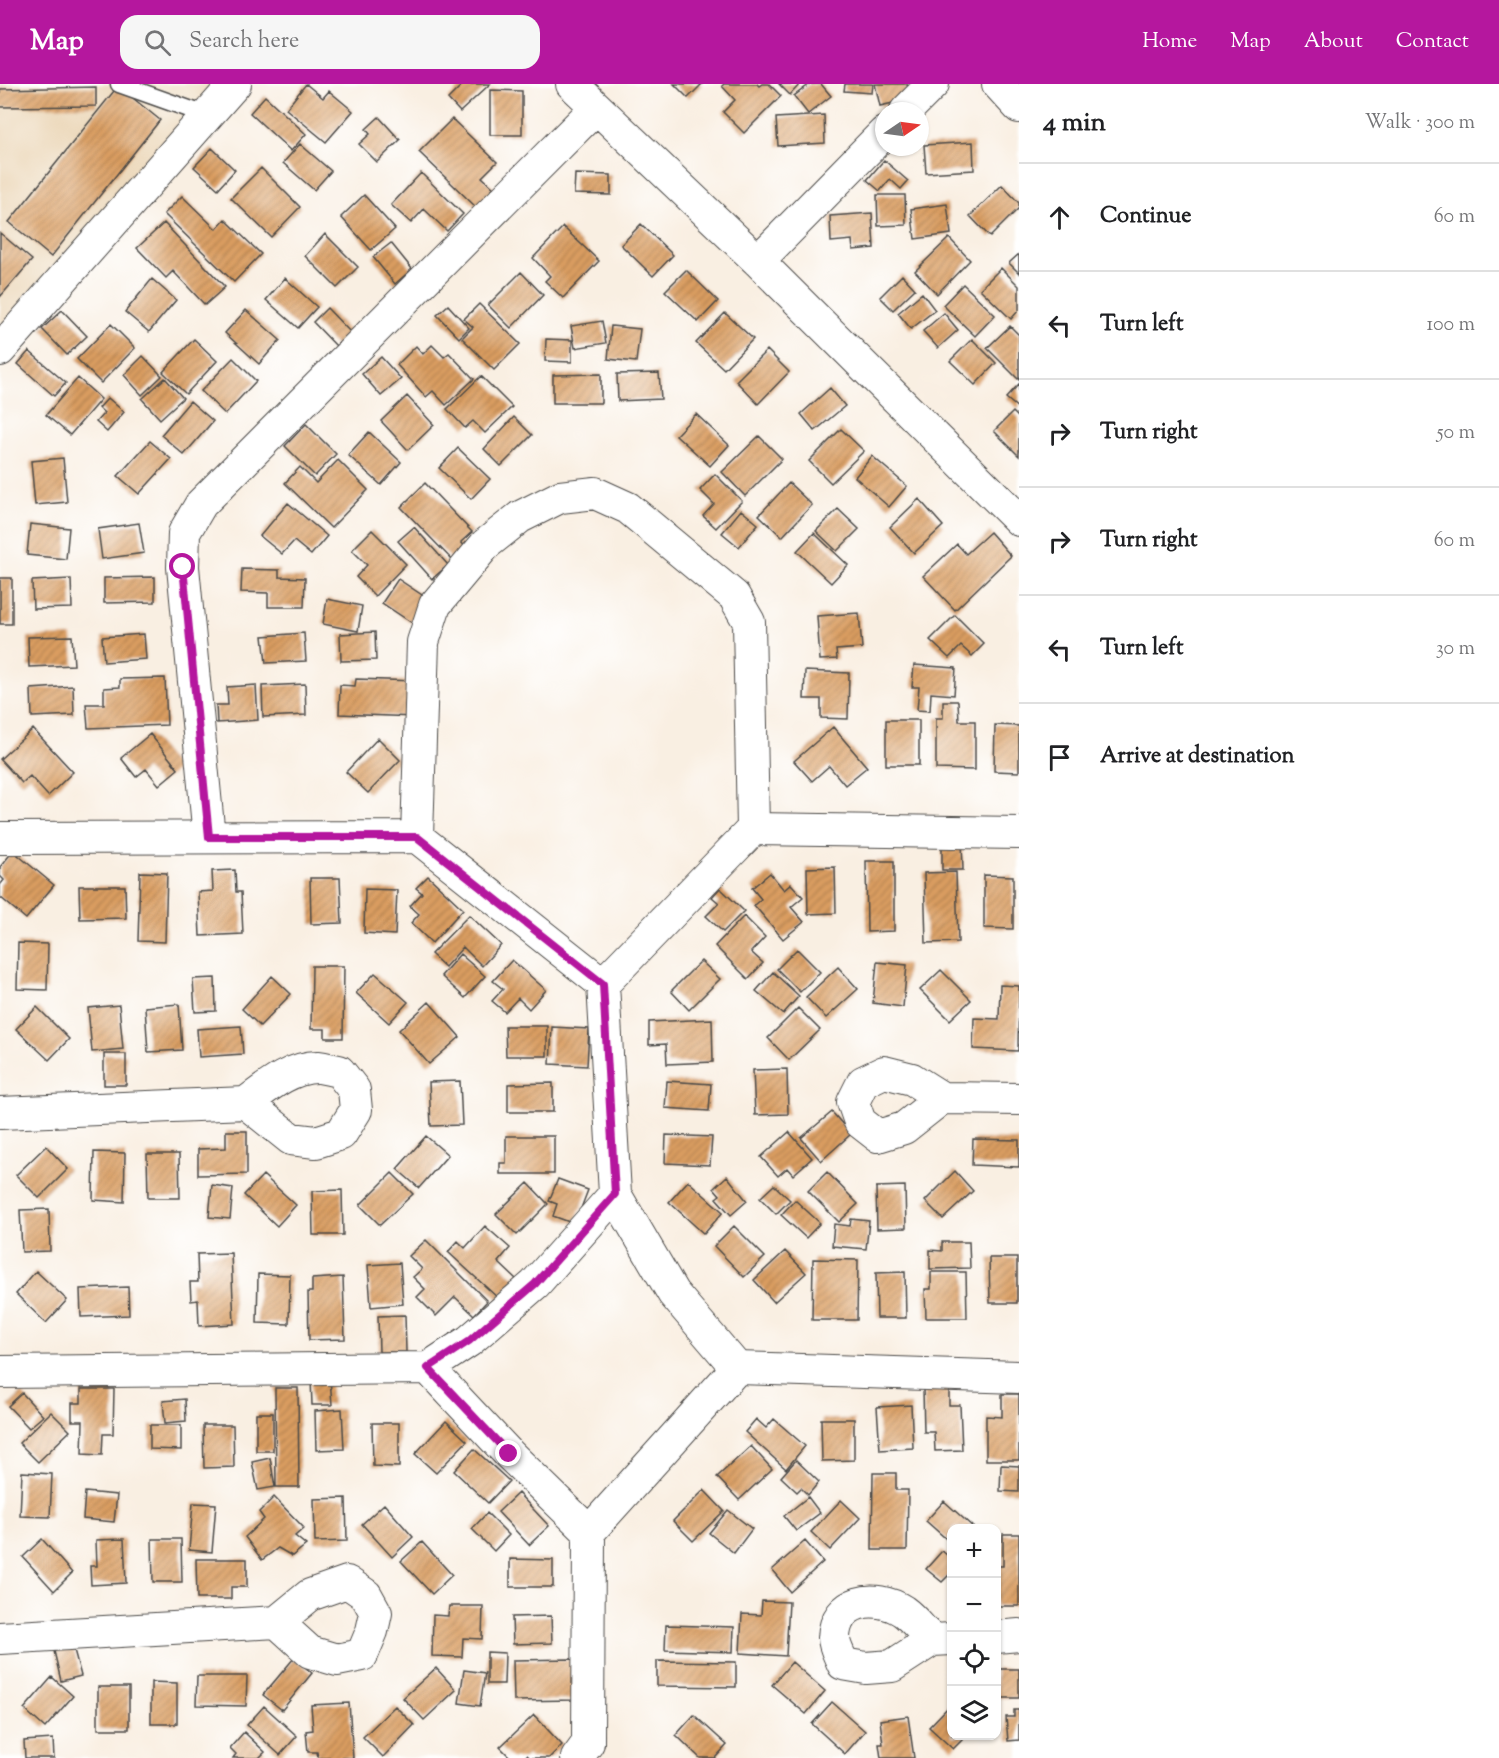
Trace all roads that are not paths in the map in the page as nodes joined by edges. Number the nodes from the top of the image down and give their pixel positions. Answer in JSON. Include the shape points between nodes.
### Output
{"nodes":[{"id":1,"x":119,"y":84,"type":"edge"},
{"id":2,"x":235,"y":84,"type":"edge"},
{"id":3,"x":572,"y":84,"type":"edge"},
{"id":4,"x":933,"y":84,"type":"edge"},
{"id":5,"x":998,"y":84,"type":"edge"},
{"id":6,"x":915,"y":102,"type":"edge"},
{"id":7,"x":1019,"y":107,"type":"edge"},
{"id":8,"x":596,"y":108,"type":"junction"},
{"id":9,"x":206,"y":115,"type":"junction"},
{"id":10,"x":875,"y":143,"type":"edge"},
{"id":11,"x":758,"y":261,"type":"junction"},
{"id":12,"x":0,"y":350,"type":"edge"},
{"id":13,"x":1019,"y":520,"type":"edge"},
{"id":14,"x":753,"y":829,"type":"junction"},
{"id":15,"x":1019,"y":833,"type":"edge"},
{"id":16,"x":209,"y":837,"type":"junction"},
{"id":17,"x":417,"y":837,"type":"junction"},
{"id":18,"x":0,"y":838,"type":"edge"},
{"id":19,"x":603,"y":984,"type":"junction"},
{"id":20,"x":942,"y":1098,"type":"dead end"},
{"id":21,"x":1019,"y":1099,"type":"edge"},
{"id":22,"x":246,"y":1103,"type":"dead end"},
{"id":23,"x":0,"y":1113,"type":"edge"},
{"id":24,"x":615,"y":1194,"type":"junction"},
{"id":25,"x":428,"y":1368,"type":"junction"},
{"id":26,"x":737,"y":1368,"type":"junction"},
{"id":27,"x":0,"y":1372,"type":"edge"},
{"id":28,"x":1019,"y":1377,"type":"edge"},
{"id":29,"x":589,"y":1532,"type":"junction"},
{"id":30,"x":277,"y":1622,"type":"dead end"},
{"id":31,"x":1019,"y":1635,"type":"edge"},
{"id":32,"x":1001,"y":1637,"type":"edge"},
{"id":33,"x":0,"y":1638,"type":"edge"},
{"id":34,"x":590,"y":1753,"type":"edge"}],
"edges":[{"from":1,"to":9,"type":"lane"},
{"from":2,"to":9,"type":"street"},
{"from":3,"to":8,"type":"street"},
{"from":4,"to":6,"type":"street"},
{"from":5,"to":7,"type":"street"},
{"from":8,"to":11,"type":"street"},
{"from":8,"to":16,"type":"street","via":[[201,504],[184,533],[183,567]]},
{"from":9,"to":12,"type":"street"},
{"from":10,"to":11,"type":"street"},
{"from":11,"to":13,"type":"street"},
{"from":14,"to":15,"type":"street"},
{"from":14,"to":17,"type":"street","via":[[749,622],[734,596],[628,508],[594,493],[560,497],[520,517],[486,544],[435,605],[423,642]]},
{"from":14,"to":19,"type":"street"},
{"from":16,"to":17,"type":"street"},
{"from":16,"to":18,"type":"street"},
{"from":17,"to":19,"type":"street"},
{"from":19,"to":24,"type":"street"},
{"from":20,"to":21,"type":"street"},
{"from":22,"to":23,"type":"street"},
{"from":24,"to":25,"type":"street","via":[[535,1284],[469,1341]]},
{"from":24,"to":26,"type":"street","via":[[673,1293]]},
{"from":25,"to":27,"type":"street"},
{"from":25,"to":29,"type":"street"},
{"from":26,"to":28,"type":"street"},
{"from":26,"to":29,"type":"street"},
{"from":29,"to":34,"type":"street"},
{"from":30,"to":33,"type":"street"},
{"from":31,"to":32,"type":"street"}]}
